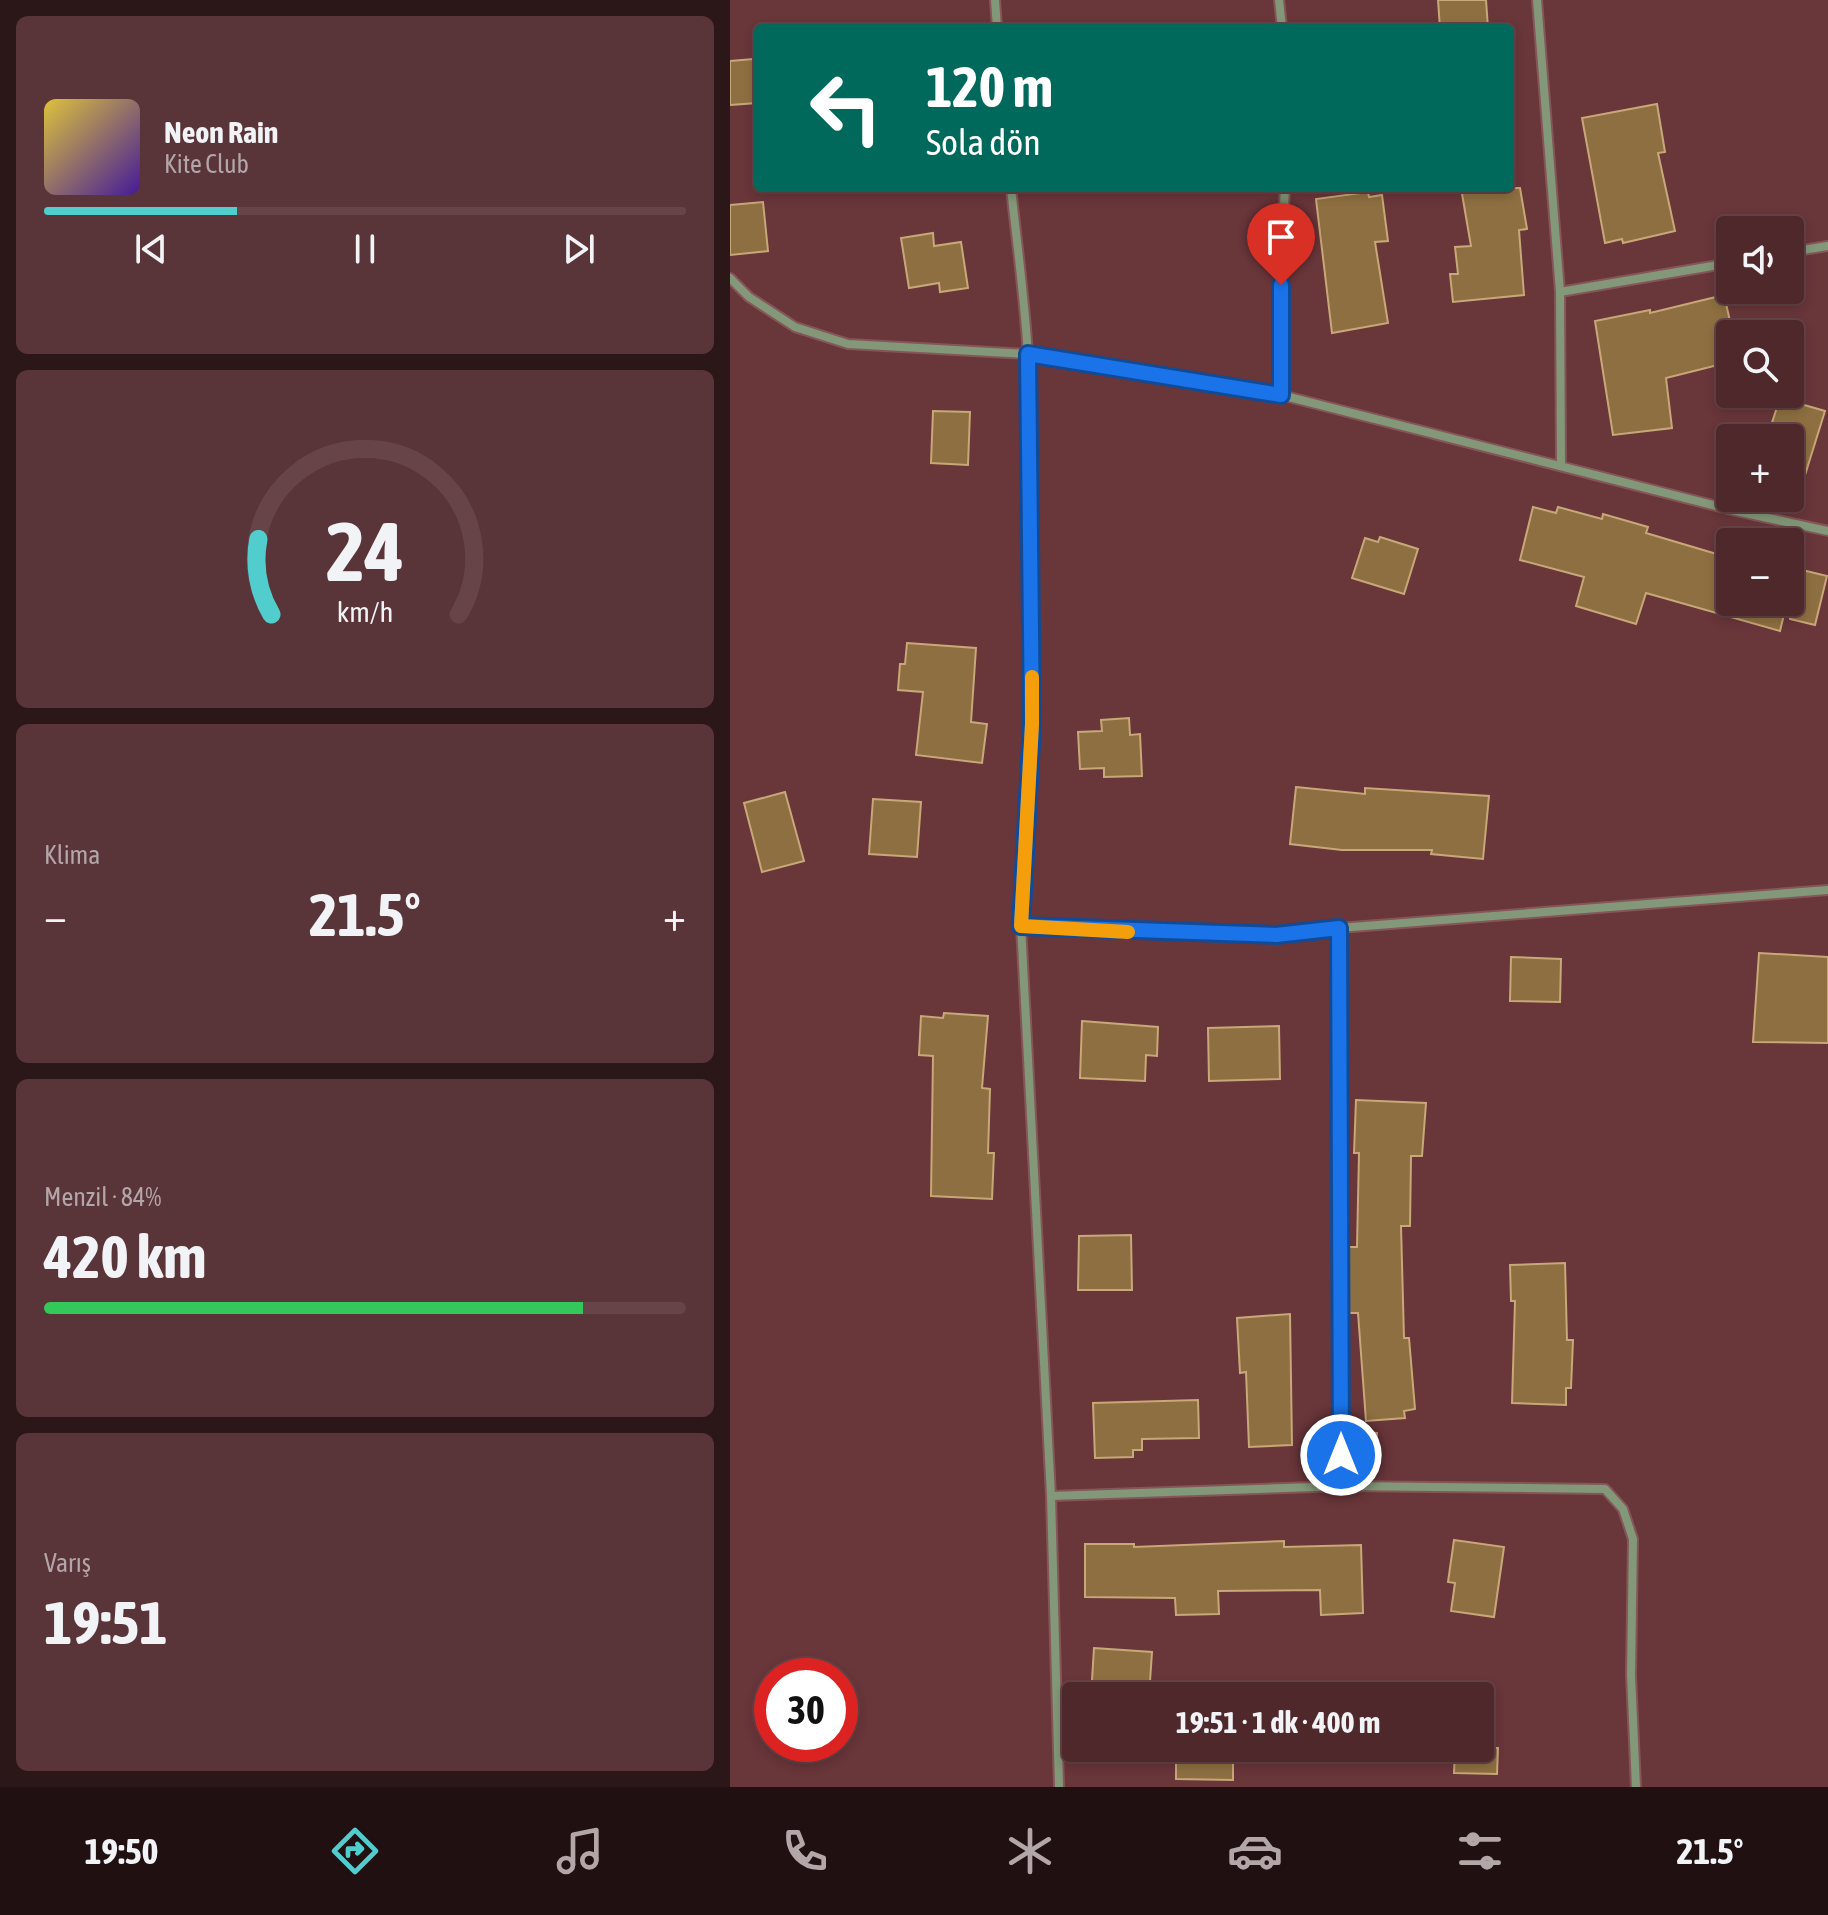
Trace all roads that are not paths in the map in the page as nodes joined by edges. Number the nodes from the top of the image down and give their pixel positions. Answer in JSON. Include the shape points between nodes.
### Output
{"nodes":[{"id":1,"x":995,"y":0,"type":"edge"},
{"id":2,"x":1279,"y":0,"type":"edge"},
{"id":3,"x":1537,"y":0,"type":"edge"},
{"id":4,"x":997,"y":24,"type":"edge"},
{"id":5,"x":1282,"y":24,"type":"edge"},
{"id":6,"x":1011,"y":192,"type":"edge"},
{"id":7,"x":1285,"y":192,"type":"edge"},
{"id":8,"x":1828,"y":246,"type":"edge"},
{"id":9,"x":1804,"y":250,"type":"edge"},
{"id":10,"x":1716,"y":265,"type":"edge"},
{"id":11,"x":730,"y":278,"type":"edge"},
{"id":12,"x":1560,"y":292,"type":"junction"},
{"id":13,"x":1028,"y":354,"type":"junction"},
{"id":14,"x":1281,"y":395,"type":"junction"},
{"id":15,"x":1561,"y":465,"type":"junction"},
{"id":16,"x":1828,"y":531,"type":"edge"},
{"id":17,"x":1828,"y":890,"type":"edge"},
{"id":18,"x":1021,"y":926,"type":"junction"},
{"id":19,"x":1339,"y":928,"type":"junction"},
{"id":20,"x":1342,"y":1486,"type":"junction"},
{"id":21,"x":1051,"y":1496,"type":"junction"},
{"id":22,"x":1059,"y":1787,"type":"edge"},
{"id":23,"x":1636,"y":1787,"type":"edge"}],
"edges":[{"from":1,"to":4,"type":"street"},
{"from":2,"to":5,"type":"street"},
{"from":3,"to":12,"type":"street"},
{"from":6,"to":13,"type":"street"},
{"from":7,"to":14,"type":"street"},
{"from":8,"to":9,"type":"street"},
{"from":10,"to":12,"type":"street"},
{"from":11,"to":13,"type":"street","via":[[771,313],[821,338]]},
{"from":12,"to":15,"type":"street"},
{"from":13,"to":14,"type":"street"},
{"from":13,"to":18,"type":"street","via":[[1032,724]]},
{"from":14,"to":15,"type":"street"},
{"from":15,"to":16,"type":"street"},
{"from":17,"to":19,"type":"street"},
{"from":18,"to":19,"type":"street","via":[[1276,935]]},
{"from":18,"to":21,"type":"street"},
{"from":19,"to":20,"type":"street"},
{"from":20,"to":21,"type":"street"},
{"from":20,"to":23,"type":"street","via":[[1605,1489],[1615,1498],[1633,1539]]},
{"from":21,"to":22,"type":"street"}]}
